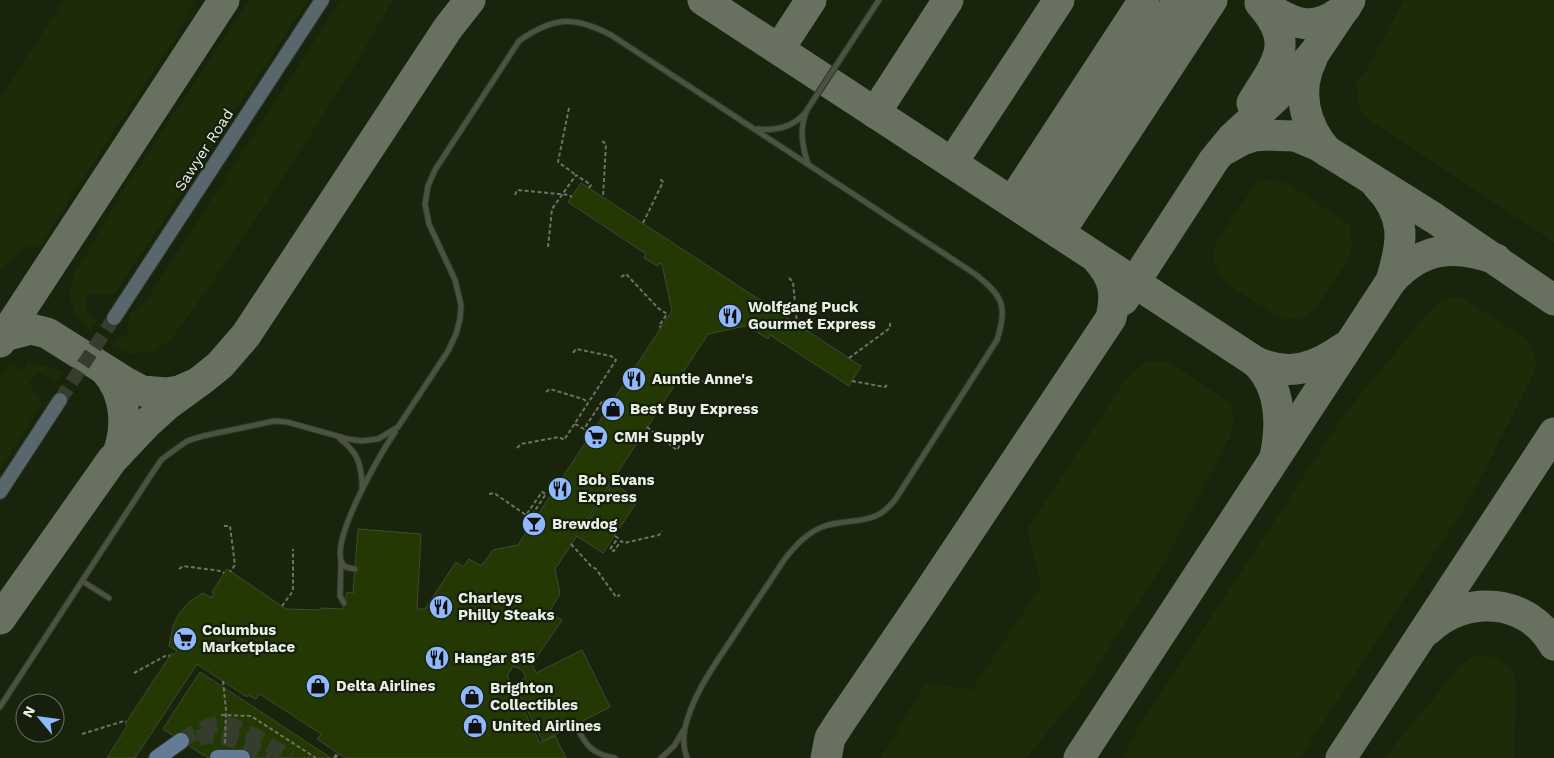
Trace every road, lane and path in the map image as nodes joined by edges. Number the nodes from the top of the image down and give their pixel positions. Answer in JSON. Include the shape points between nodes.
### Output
{"nodes":[{"id":1,"x":322,"y":0,"type":"edge"},
{"id":2,"x":879,"y":0,"type":"edge"},
{"id":3,"x":569,"y":108,"type":"dead end"},
{"id":4,"x":807,"y":110,"type":"junction"},
{"id":5,"x":754,"y":129,"type":"junction"},
{"id":6,"x":602,"y":141,"type":"dead end"},
{"id":7,"x":808,"y":164,"type":"junction"},
{"id":8,"x":576,"y":174,"type":"junction"},
{"id":9,"x":659,"y":178,"type":"dead end"},
{"id":10,"x":589,"y":188,"type":"dead end"},
{"id":11,"x":515,"y":195,"type":"dead end"},
{"id":12,"x":572,"y":197,"type":"dead end"},
{"id":13,"x":602,"y":197,"type":"dead end"},
{"id":14,"x":643,"y":224,"type":"dead end"},
{"id":15,"x":548,"y":247,"type":"dead end"},
{"id":16,"x":621,"y":277,"type":"dead end"},
{"id":17,"x":789,"y":278,"type":"dead end"},
{"id":18,"x":114,"y":318,"type":"tunnel mouth"},
{"id":19,"x":890,"y":323,"type":"dead end"},
{"id":20,"x":797,"y":324,"type":"dead end"},
{"id":21,"x":661,"y":327,"type":"dead end"},
{"id":22,"x":573,"y":353,"type":"dead end"},
{"id":23,"x":849,"y":358,"type":"dead end"},
{"id":24,"x":726,"y":376,"type":"dead end"},
{"id":25,"x":852,"y":381,"type":"dead end"},
{"id":26,"x":676,"y":382,"type":"dead end"},
{"id":27,"x":888,"y":383,"type":"dead end"},
{"id":28,"x":546,"y":392,"type":"dead end"},
{"id":29,"x":60,"y":400,"type":"tunnel mouth"},
{"id":30,"x":588,"y":402,"type":"junction"},
{"id":31,"x":611,"y":405,"type":"dead end"},
{"id":32,"x":574,"y":423,"type":"junction"},
{"id":33,"x":398,"y":427,"type":"junction"},
{"id":34,"x":647,"y":427,"type":"dead end"},
{"id":35,"x":333,"y":435,"type":"junction"},
{"id":36,"x":680,"y":445,"type":"dead end"},
{"id":37,"x":517,"y":448,"type":"dead end"},
{"id":38,"x":362,"y":490,"type":"junction"},
{"id":39,"x":0,"y":492,"type":"edge"},
{"id":40,"x":489,"y":494,"type":"dead end"},
{"id":41,"x":534,"y":520,"type":"dead end"},
{"id":42,"x":224,"y":526,"type":"dead end"},
{"id":43,"x":662,"y":531,"type":"dead end"},
{"id":44,"x":615,"y":536,"type":"dead end"},
{"id":45,"x":571,"y":544,"type":"dead end"},
{"id":46,"x":293,"y":549,"type":"dead end"},
{"id":47,"x":341,"y":562,"type":"junction"},
{"id":48,"x":179,"y":569,"type":"dead end"},
{"id":49,"x":355,"y":569,"type":"dead end"},
{"id":50,"x":230,"y":572,"type":"dead end"},
{"id":51,"x":224,"y":573,"type":"dead end"},
{"id":52,"x":82,"y":581,"type":"junction"},
{"id":53,"x":620,"y":595,"type":"dead end"},
{"id":54,"x":109,"y":598,"type":"dead end"},
{"id":55,"x":344,"y":603,"type":"dead end"},
{"id":56,"x":282,"y":606,"type":"dead end"},
{"id":57,"x":170,"y":656,"type":"dead end"},
{"id":58,"x":134,"y":672,"type":"dead end"},
{"id":59,"x":223,"y":681,"type":"dead end"},
{"id":60,"x":0,"y":706,"type":"edge"},
{"id":61,"x":221,"y":715,"type":"dead end"},
{"id":62,"x":126,"y":722,"type":"dead end"},
{"id":63,"x":687,"y":722,"type":"junction"},
{"id":64,"x":575,"y":724,"type":"dead end"},
{"id":65,"x":82,"y":734,"type":"dead end"},
{"id":66,"x":181,"y":740,"type":"tunnel mouth"},
{"id":67,"x":337,"y":753,"type":"dead end"},
{"id":68,"x":156,"y":758,"type":"edge"},
{"id":69,"x":221,"y":758,"type":"edge"},
{"id":70,"x":242,"y":758,"type":"edge"},
{"id":71,"x":316,"y":758,"type":"edge"},
{"id":72,"x":334,"y":758,"type":"edge"},
{"id":73,"x":614,"y":758,"type":"edge"},
{"id":74,"x":661,"y":758,"type":"edge"},
{"id":75,"x":687,"y":758,"type":"edge"}],
"edges":[{"from":1,"to":18,"type":"street","name":"Sawyer Road"},
{"from":2,"to":4,"type":"lane"},
{"from":3,"to":8,"type":"path","via":[[558,162]]},
{"from":4,"to":5,"type":"lane","via":[[783,127]]},
{"from":4,"to":7,"type":"lane","via":[[802,138]]},
{"from":5,"to":7,"type":"lane"},
{"from":5,"to":33,"type":"lane","via":[[592,25],[564,21],[548,24],[520,41],[435,170],[428,186],[425,204],[429,224],[455,280],[461,304],[460,319],[448,351]]},
{"from":6,"to":13,"type":"path","via":[[606,144]]},
{"from":7,"to":63,"type":"lane","via":[[976,274],[999,298],[1004,312],[1002,325],[997,340],[895,500],[872,518],[825,526],[796,545],[712,667]]},
{"from":8,"to":10,"type":"path","via":[[591,185]]},
{"from":8,"to":15,"type":"path","via":[[552,209]]},
{"from":9,"to":14,"type":"path","via":[[663,182]]},
{"from":11,"to":12,"type":"path","bridge":true,"via":[[517,190]]},
{"from":16,"to":21,"type":"path","via":[[626,274],[667,314]]},
{"from":17,"to":20,"type":"path","via":[[793,282]]},
{"from":19,"to":23,"type":"path","via":[[890,328]]},
{"from":22,"to":30,"type":"path","via":[[576,349],[611,356],[616,360]]},
{"from":24,"to":26,"type":"path","via":[[723,381]]},
{"from":25,"to":27,"type":"path","via":[[885,387]]},
{"from":28,"to":30,"type":"path","via":[[550,389]]},
{"from":29,"to":39,"type":"street"},
{"from":30,"to":32,"type":"path"},
{"from":31,"to":32,"type":"path","via":[[603,400],[584,429]]},
{"from":32,"to":37,"type":"path","via":[[564,440],[559,437],[521,444]]},
{"from":33,"to":35,"type":"lane","via":[[370,441]]},
{"from":33,"to":38,"type":"lane"},
{"from":34,"to":36,"type":"path","via":[[677,450]]},
{"from":35,"to":38,"type":"lane","via":[[357,458],[361,467]]},
{"from":35,"to":52,"type":"lane","via":[[281,421],[187,441],[162,459]]},
{"from":38,"to":47,"type":"lane","via":[[342,535]]},
{"from":40,"to":41,"type":"path","via":[[494,493],[526,515],[542,492],[546,494],[530,518]]},
{"from":42,"to":50,"type":"path","via":[[230,526],[235,565]]},
{"from":43,"to":44,"type":"path","via":[[659,535],[624,543],[620,541],[614,551],[610,548],[618,538]]},
{"from":45,"to":53,"type":"path","via":[[596,569],[616,596]]},
{"from":46,"to":56,"type":"path","via":[[293,591]]},
{"from":47,"to":49,"type":"lane"},
{"from":47,"to":55,"type":"lane","via":[[340,596]]},
{"from":48,"to":51,"type":"path","via":[[184,566]]},
{"from":52,"to":54,"type":"lane"},
{"from":52,"to":60,"type":"lane"},
{"from":57,"to":58,"type":"path"},
{"from":59,"to":69,"type":"path","via":[[226,710]]},
{"from":61,"to":71,"type":"path","via":[[251,716]]},
{"from":62,"to":65,"type":"path"},
{"from":63,"to":74,"type":"lane","via":[[676,742]]},
{"from":63,"to":75,"type":"lane","via":[[683,743]]},
{"from":64,"to":73,"type":"lane","via":[[589,748]]},
{"from":66,"to":68,"type":"main road"},
{"from":67,"to":72,"type":"path"},
{"from":69,"to":70,"type":"main road"}]}
